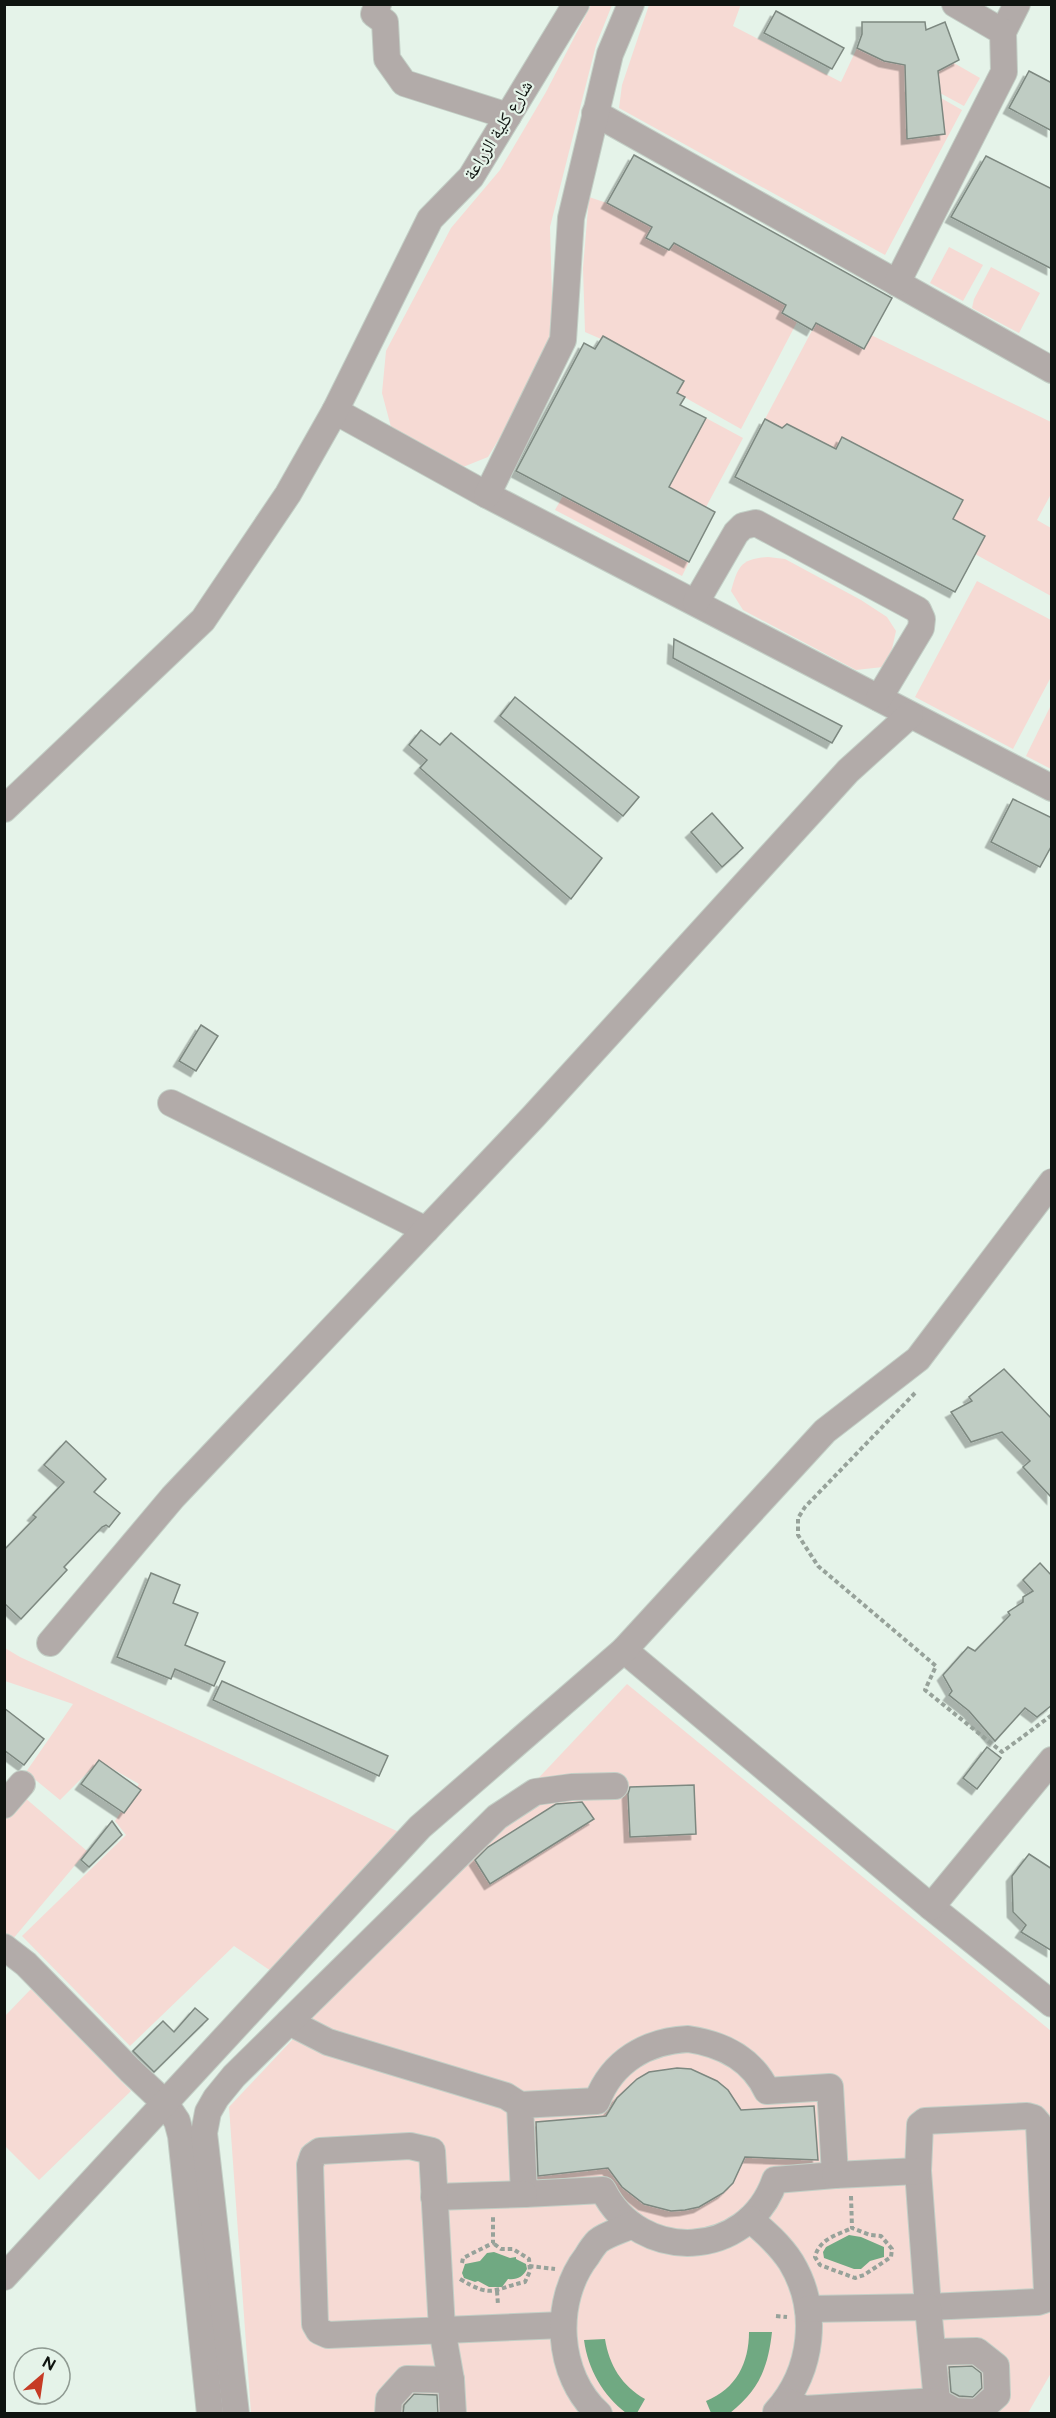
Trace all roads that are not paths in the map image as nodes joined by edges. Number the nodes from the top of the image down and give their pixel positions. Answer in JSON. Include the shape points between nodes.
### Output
{"nodes":[{"id":1,"x":378,"y":4,"type":"edge"},
{"id":2,"x":576,"y":4,"type":"edge"},
{"id":3,"x":630,"y":4,"type":"edge"},
{"id":4,"x":955,"y":4,"type":"edge"},
{"id":5,"x":1017,"y":4,"type":"edge"},
{"id":6,"x":1003,"y":32,"type":"junction"},
{"id":7,"x":595,"y":113,"type":"junction"},
{"id":8,"x":508,"y":116,"type":"junction"},
{"id":9,"x":897,"y":283,"type":"junction"},
{"id":10,"x":1052,"y":370,"type":"edge"},
{"id":11,"x":335,"y":411,"type":"junction"},
{"id":12,"x":487,"y":495,"type":"junction"},
{"id":13,"x":696,"y":602,"type":"junction"},
{"id":14,"x":879,"y":698,"type":"junction"},
{"id":15,"x":910,"y":715,"type":"junction"},
{"id":16,"x":1052,"y":788,"type":"edge"},
{"id":17,"x":4,"y":809,"type":"edge"},
{"id":18,"x":171,"y":1103,"type":"dead end"},
{"id":19,"x":1052,"y":1182,"type":"edge"},
{"id":20,"x":426,"y":1230,"type":"junction"},
{"id":21,"x":50,"y":1643,"type":"dead end"},
{"id":22,"x":624,"y":1650,"type":"junction"},
{"id":23,"x":1052,"y":1760,"type":"edge"},
{"id":24,"x":22,"y":1784,"type":"dead end"},
{"id":25,"x":615,"y":1786,"type":"dead end"},
{"id":26,"x":4,"y":1805,"type":"edge"},
{"id":27,"x":931,"y":1907,"type":"junction"},
{"id":28,"x":4,"y":1947,"type":"edge"},
{"id":29,"x":1052,"y":2004,"type":"edge"},
{"id":30,"x":289,"y":2022,"type":"junction"},
{"id":31,"x":165,"y":2103,"type":"junction"},
{"id":32,"x":520,"y":2105,"type":"junction"},
{"id":33,"x":918,"y":2171,"type":"junction"},
{"id":34,"x":843,"y":2175,"type":"junction"},
{"id":35,"x":524,"y":2194,"type":"junction"},
{"id":36,"x":434,"y":2197,"type":"junction"},
{"id":37,"x":750,"y":2219,"type":"junction"},
{"id":38,"x":632,"y":2225,"type":"junction"},
{"id":39,"x":4,"y":2277,"type":"edge"},
{"id":40,"x":928,"y":2307,"type":"junction"},
{"id":41,"x":808,"y":2309,"type":"junction"},
{"id":42,"x":563,"y":2325,"type":"junction"},
{"id":43,"x":442,"y":2329,"type":"junction"},
{"id":44,"x":934,"y":2352,"type":"junction"},
{"id":45,"x":451,"y":2380,"type":"junction"},
{"id":46,"x":937,"y":2401,"type":"junction"},
{"id":47,"x":780,"y":2407,"type":"edge"},
{"id":48,"x":596,"y":2413,"type":"edge"},
{"id":49,"x":210,"y":2414,"type":"edge"},
{"id":50,"x":236,"y":2414,"type":"edge"},
{"id":51,"x":388,"y":2414,"type":"edge"},
{"id":52,"x":453,"y":2414,"type":"edge"}],
"edges":[{"from":1,"to":8,"type":"street","via":[[374,14],[385,22],[387,59],[404,83]]},
{"from":2,"to":8,"type":"street","name":"شارع كلية الزراعة"},
{"from":3,"to":7,"type":"street","via":[[610,54]]},
{"from":4,"to":6,"type":"street"},
{"from":5,"to":6,"type":"street"},
{"from":6,"to":9,"type":"street","via":[[1004,72]]},
{"from":7,"to":9,"type":"street"},
{"from":7,"to":12,"type":"street","via":[[571,218],[564,340]]},
{"from":8,"to":11,"type":"street","name":"شارع كلية الزراعة","via":[[471,177],[430,219]]},
{"from":9,"to":10,"type":"street"},
{"from":11,"to":12,"type":"street"},
{"from":11,"to":17,"type":"street","name":"شارع كلية الزراعة","via":[[288,494],[203,620]]},
{"from":12,"to":13,"type":"street"},
{"from":13,"to":14,"type":"street"},
{"from":13,"to":14,"type":"street","via":[[736,533],[743,526],[756,523],[918,610],[921,628]]},
{"from":14,"to":15,"type":"street"},
{"from":15,"to":16,"type":"street"},
{"from":15,"to":20,"type":"street","via":[[848,771]]},
{"from":18,"to":20,"type":"street"},
{"from":19,"to":22,"type":"street","via":[[918,1359],[825,1431]]},
{"from":20,"to":21,"type":"street","via":[[173,1497]]},
{"from":22,"to":27,"type":"street"},
{"from":22,"to":31,"type":"street","via":[[420,1827]]},
{"from":23,"to":27,"type":"street"},
{"from":24,"to":26,"type":"street"},
{"from":25,"to":30,"type":"street","via":[[535,1792],[497,1817]]},
{"from":27,"to":29,"type":"street"},
{"from":28,"to":31,"type":"street","via":[[26,1964]]},
{"from":30,"to":32,"type":"street","via":[[328,2042],[506,2096]]},
{"from":30,"to":50,"type":"street","via":[[216,2098],[208,2112],[204,2133]]},
{"from":31,"to":39,"type":"street"},
{"from":31,"to":49,"type":"street","via":[[181,2136]]},
{"from":32,"to":34,"type":"street","via":[[597,2101],[609,2077],[636,2052],[670,2040],[706,2042],[739,2057],[753,2069],[767,2091],[830,2087]]},
{"from":32,"to":35,"type":"street"},
{"from":33,"to":34,"type":"street"},
{"from":33,"to":40,"type":"street"},
{"from":33,"to":40,"type":"street","via":[[918,2132],[925,2121],[1027,2116],[1039,2124],[1047,2291],[1044,2300]]},
{"from":34,"to":37,"type":"street","via":[[775,2180]]},
{"from":35,"to":36,"type":"street"},
{"from":35,"to":38,"type":"street","via":[[603,2190],[618,2213]]},
{"from":36,"to":43,"type":"street","via":[[448,2272]]},
{"from":36,"to":43,"type":"street","via":[[432,2151],[410,2146],[320,2151],[310,2165],[315,2324],[319,2331],[328,2335]]},
{"from":37,"to":38,"type":"street","via":[[719,2238],[683,2243],[665,2240]]},
{"from":37,"to":41,"type":"street","via":[[791,2262]]},
{"from":38,"to":42,"type":"street","via":[[598,2241],[579,2265],[567,2294]]},
{"from":40,"to":41,"type":"street"},
{"from":40,"to":44,"type":"street"},
{"from":41,"to":47,"type":"street","via":[[806,2357],[798,2380]]},
{"from":42,"to":43,"type":"street"},
{"from":42,"to":48,"type":"street","via":[[572,2371]]},
{"from":43,"to":45,"type":"street"},
{"from":44,"to":46,"type":"street"},
{"from":44,"to":46,"type":"street","via":[[977,2351],[996,2366],[997,2395],[978,2412],[955,2411]]},
{"from":45,"to":51,"type":"street","via":[[408,2379],[389,2399]]},
{"from":45,"to":52,"type":"street"},
{"from":46,"to":47,"type":"street"}]}
